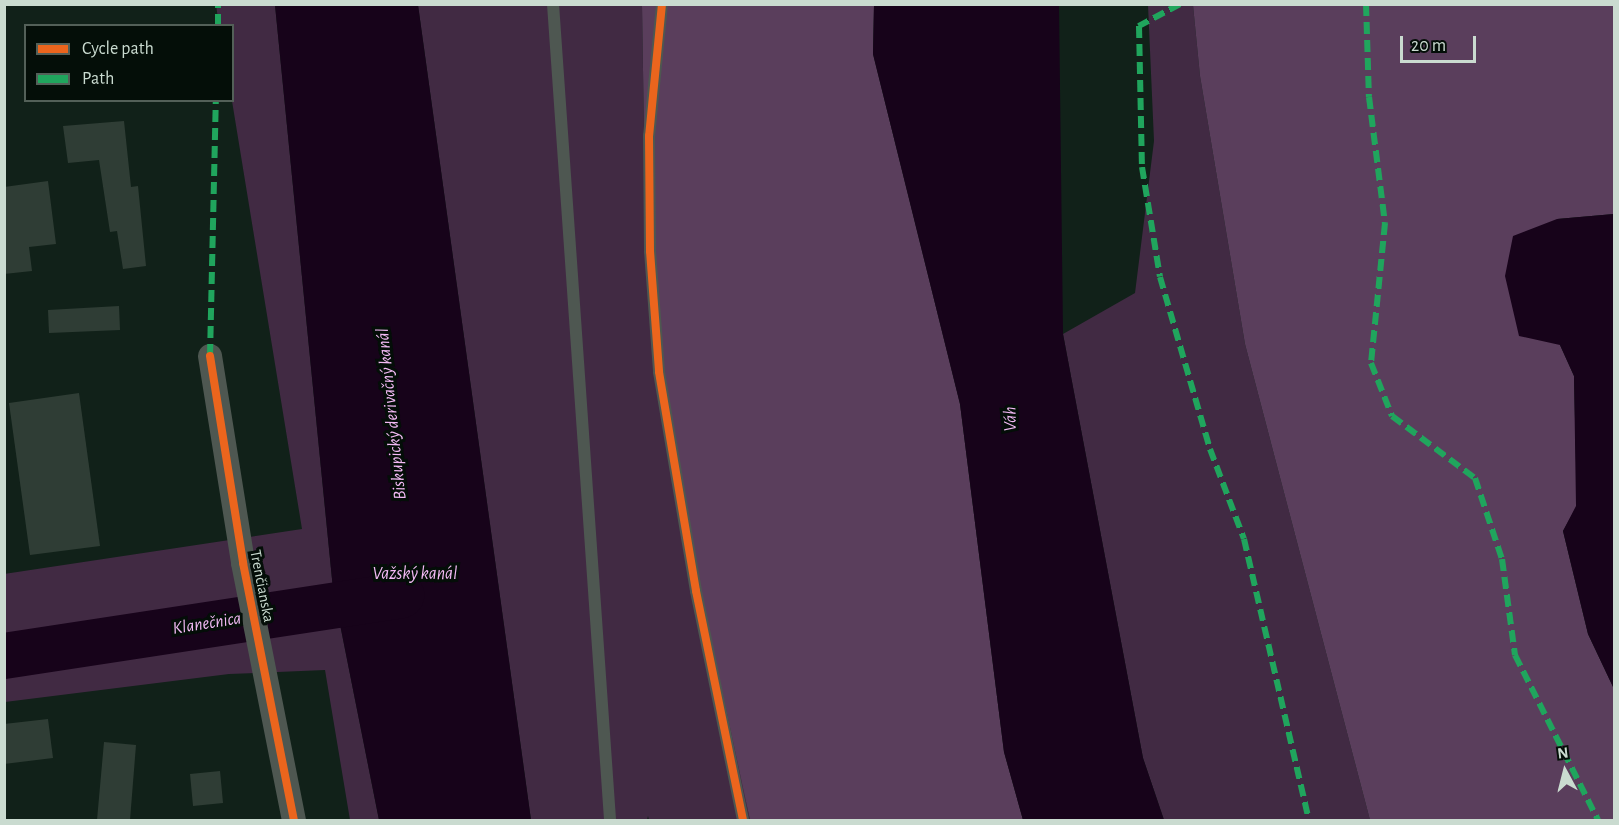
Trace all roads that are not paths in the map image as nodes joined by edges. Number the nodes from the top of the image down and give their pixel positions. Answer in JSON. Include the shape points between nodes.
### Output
{"nodes":[{"id":1,"x":553,"y":4,"type":"edge"},
{"id":2,"x":662,"y":4,"type":"edge"},
{"id":3,"x":210,"y":356,"type":"dead end"},
{"id":4,"x":294,"y":820,"type":"edge"},
{"id":5,"x":610,"y":820,"type":"edge"},
{"id":6,"x":743,"y":820,"type":"edge"}],
"edges":[{"from":1,"to":5,"type":"lane"},
{"from":2,"to":6,"type":"lane","via":[[650,136],[650,251],[659,372],[696,591]]},
{"from":3,"to":4,"type":"street","name":"Trenčianska","via":[[243,563]]}]}
